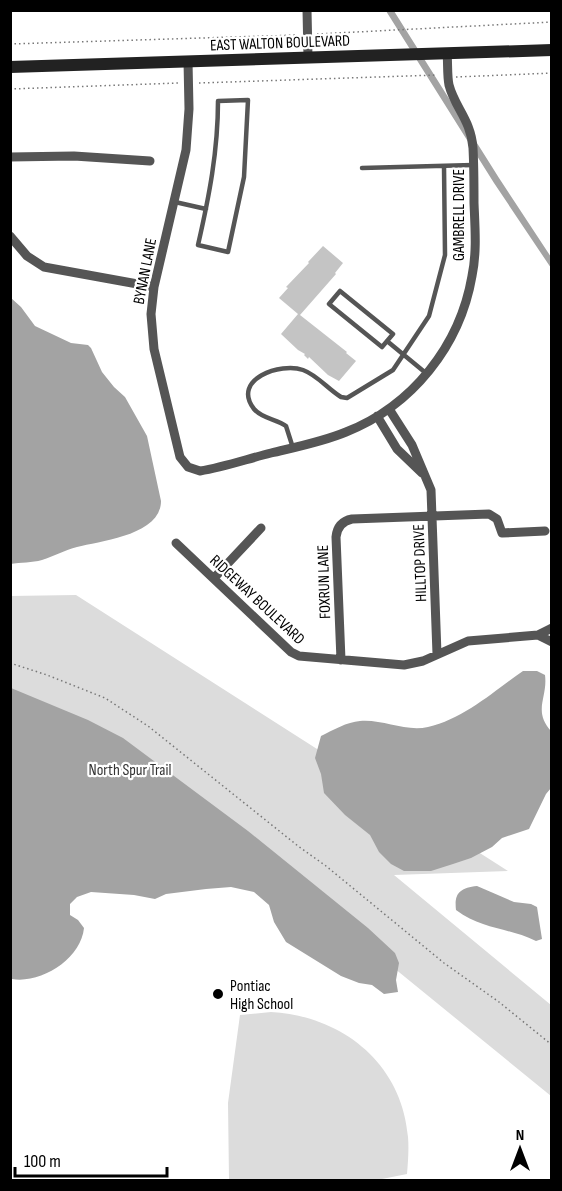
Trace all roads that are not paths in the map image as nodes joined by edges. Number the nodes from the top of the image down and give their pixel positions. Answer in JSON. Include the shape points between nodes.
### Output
{"nodes":[{"id":1,"x":307,"y":10,"type":"edge"},
{"id":2,"x":552,"y":50,"type":"edge"},
{"id":3,"x":447,"y":53,"type":"junction"},
{"id":4,"x":308,"y":57,"type":"junction"},
{"id":5,"x":188,"y":61,"type":"junction"},
{"id":6,"x":10,"y":67,"type":"edge"},
{"id":7,"x":10,"y":157,"type":"edge"},
{"id":8,"x":150,"y":160,"type":"dead end"},
{"id":9,"x":473,"y":165,"type":"junction"},
{"id":10,"x":444,"y":166,"type":"junction"},
{"id":11,"x":362,"y":168,"type":"dead end"},
{"id":12,"x":174,"y":202,"type":"junction"},
{"id":13,"x":206,"y":209,"type":"junction"},
{"id":14,"x":10,"y":236,"type":"edge"},
{"id":15,"x":154,"y":287,"type":"junction"},
{"id":16,"x":387,"y":341,"type":"junction"},
{"id":17,"x":403,"y":354,"type":"junction"},
{"id":18,"x":427,"y":374,"type":"junction"},
{"id":19,"x":389,"y":408,"type":"junction"},
{"id":20,"x":377,"y":416,"type":"junction"},
{"id":21,"x":293,"y":448,"type":"junction"},
{"id":22,"x":202,"y":471,"type":"joint"},
{"id":23,"x":423,"y":474,"type":"junction"},
{"id":24,"x":432,"y":516,"type":"junction"},
{"id":25,"x":261,"y":528,"type":"dead end"},
{"id":26,"x":545,"y":531,"type":"dead end"},
{"id":27,"x":176,"y":543,"type":"dead end"},
{"id":28,"x":214,"y":578,"type":"junction"},
{"id":29,"x":552,"y":628,"type":"edge"},
{"id":30,"x":538,"y":634,"type":"junction"},
{"id":31,"x":552,"y":642,"type":"edge"},
{"id":32,"x":437,"y":654,"type":"junction"},
{"id":33,"x":340,"y":660,"type":"junction"}],
"edges":[{"from":1,"to":4,"type":"street"},
{"from":2,"to":3,"type":"main road","name":"EAST WALTON BOULEVARD"},
{"from":3,"to":4,"type":"main road","name":"EAST WALTON BOULEVARD"},
{"from":3,"to":9,"type":"street","name":"GAMBRELL DRIVE","via":[[451,90],[469,126]]},
{"from":4,"to":5,"type":"main road","name":"EAST WALTON BOULEVARD"},
{"from":5,"to":6,"type":"main road","name":"EAST WALTON BOULEVARD"},
{"from":5,"to":12,"type":"street","name":"BYNAN LANE","via":[[187,139]]},
{"from":7,"to":8,"type":"street"},
{"from":9,"to":10,"type":"lane"},
{"from":9,"to":18,"type":"street","name":"GAMBRELL DRIVE","via":[[475,251],[471,284],[455,329]]},
{"from":10,"to":11,"type":"lane"},
{"from":10,"to":17,"type":"lane","via":[[445,255],[429,316]]},
{"from":12,"to":13,"type":"lane"},
{"from":12,"to":15,"type":"street","name":"BYNAN LANE"},
{"from":13,"to":13,"type":"lane","via":[[198,245],[228,252],[244,177],[248,100],[218,101],[215,156]]},
{"from":14,"to":15,"type":"street","via":[[27,256],[44,267]]},
{"from":15,"to":22,"type":"street","name":"BYNAN LANE","via":[[153,342],[180,457],[190,468]]},
{"from":16,"to":16,"type":"lane","via":[[393,334],[340,291],[328,304],[382,347]]},
{"from":16,"to":17,"type":"lane"},
{"from":17,"to":18,"type":"lane"},
{"from":17,"to":21,"type":"lane","via":[[393,370],[347,398],[297,369],[284,369],[253,380],[249,388],[253,407],[286,426]]},
{"from":18,"to":19,"type":"street","name":"GAMBRELL DRIVE"},
{"from":19,"to":20,"type":"street","name":"GAMBRELL DRIVE"},
{"from":19,"to":23,"type":"street","name":"HILLTOP DRIVE","via":[[412,445]]},
{"from":20,"to":21,"type":"street","name":"GAMBRELL DRIVE","via":[[344,433]]},
{"from":20,"to":23,"type":"street","via":[[396,449]]},
{"from":21,"to":22,"type":"street","name":"GAMBRELL DRIVE"},
{"from":23,"to":24,"type":"street","name":"HILLTOP DRIVE","via":[[430,490]]},
{"from":24,"to":26,"type":"street","via":[[489,514],[500,522],[502,532]]},
{"from":24,"to":32,"type":"street","name":"HILLTOP DRIVE"},
{"from":24,"to":33,"type":"street","name":"FOXRUN LANE","via":[[349,520],[339,527],[336,537]]},
{"from":25,"to":28,"type":"street"},
{"from":27,"to":28,"type":"street","name":"RIDGEWAY BOULEVARD"},
{"from":28,"to":33,"type":"street","name":"RIDGEWAY BOULEVARD","via":[[293,654]]},
{"from":29,"to":30,"type":"street","name":"RIDGEWAY BOULEVARD"},
{"from":30,"to":31,"type":"street"},
{"from":30,"to":32,"type":"street","name":"RIDGEWAY BOULEVARD","via":[[472,640]]},
{"from":32,"to":33,"type":"street","name":"RIDGEWAY BOULEVARD","via":[[404,665]]}]}
